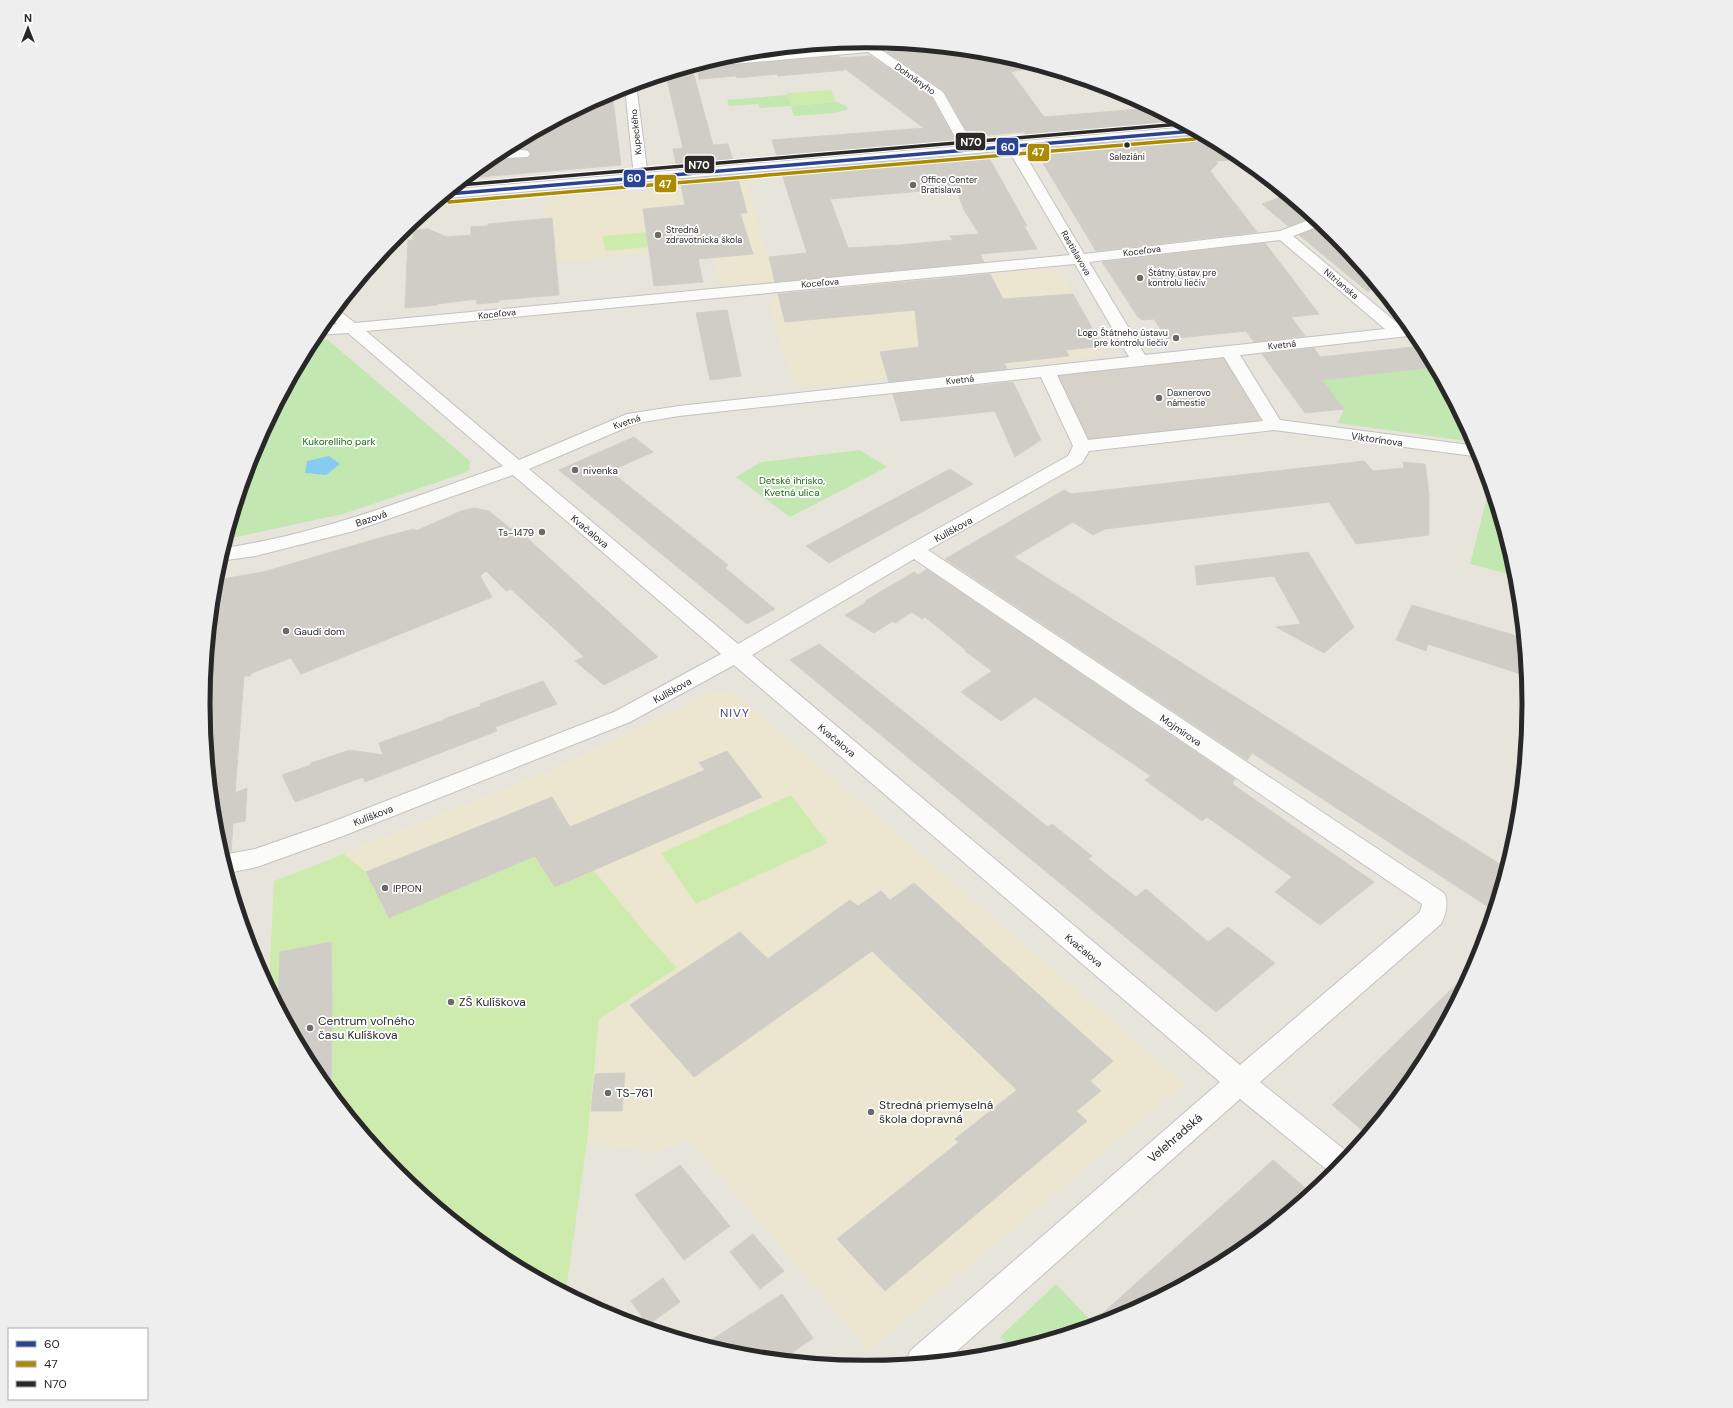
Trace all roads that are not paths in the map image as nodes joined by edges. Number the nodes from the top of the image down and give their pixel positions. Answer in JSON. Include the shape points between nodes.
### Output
{"nodes":[{"id":1,"x":870,"y":48,"type":"edge"},
{"id":2,"x":831,"y":49,"type":"edge"},
{"id":3,"x":776,"y":55,"type":"edge"},
{"id":4,"x":632,"y":92,"type":"edge"},
{"id":5,"x":1185,"y":131,"type":"edge"},
{"id":6,"x":1014,"y":146,"type":"junction"},
{"id":7,"x":969,"y":150,"type":"junction"},
{"id":8,"x":523,"y":154,"type":"dead end"},
{"id":9,"x":508,"y":155,"type":"edge"},
{"id":10,"x":641,"y":177,"type":"junction"},
{"id":11,"x":456,"y":193,"type":"edge"},
{"id":12,"x":1312,"y":223,"type":"edge"},
{"id":13,"x":1282,"y":235,"type":"junction"},
{"id":14,"x":1079,"y":259,"type":"junction"},
{"id":15,"x":338,"y":316,"type":"edge"},
{"id":16,"x":351,"y":328,"type":"junction"},
{"id":17,"x":328,"y":330,"type":"edge"},
{"id":18,"x":1405,"y":331,"type":"edge"},
{"id":19,"x":1407,"y":332,"type":"edge"},
{"id":20,"x":1229,"y":351,"type":"junction"},
{"id":21,"x":1139,"y":360,"type":"junction"},
{"id":22,"x":1046,"y":370,"type":"junction"},
{"id":23,"x":1274,"y":425,"type":"junction"},
{"id":24,"x":1082,"y":446,"type":"junction"},
{"id":25,"x":1472,"y":451,"type":"edge"},
{"id":26,"x":515,"y":468,"type":"junction"},
{"id":27,"x":914,"y":550,"type":"junction"},
{"id":28,"x":228,"y":554,"type":"edge"},
{"id":29,"x":736,"y":655,"type":"junction"},
{"id":30,"x":230,"y":863,"type":"edge"},
{"id":31,"x":1432,"y":917,"type":"joint"},
{"id":32,"x":1240,"y":1082,"type":"junction"},
{"id":33,"x":1337,"y":1161,"type":"edge"},
{"id":34,"x":927,"y":1357,"type":"edge"}],
"edges":[{"from":1,"to":7,"type":"street","name":"Dohnányho","via":[[938,95]]},
{"from":2,"to":3,"type":"street"},
{"from":4,"to":10,"type":"street","name":"Kupeckého"},
{"from":5,"to":6,"type":"street"},
{"from":6,"to":7,"type":"street"},
{"from":6,"to":14,"type":"street","name":"Rastislavova"},
{"from":7,"to":10,"type":"street"},
{"from":8,"to":9,"type":"street"},
{"from":10,"to":11,"type":"street"},
{"from":12,"to":13,"type":"street","name":"Koceľova"},
{"from":13,"to":14,"type":"street","name":"Koceľova"},
{"from":13,"to":18,"type":"street","name":"Nitrianska"},
{"from":14,"to":16,"type":"street","name":"Koceľova"},
{"from":14,"to":21,"type":"street","name":"Rastislavova"},
{"from":15,"to":16,"type":"street","name":"Kvačalova"},
{"from":16,"to":17,"type":"street","name":"Koceľova"},
{"from":16,"to":26,"type":"street","name":"Kvačalova"},
{"from":19,"to":20,"type":"street","name":"Kvetná"},
{"from":20,"to":21,"type":"street","name":"Kvetná"},
{"from":20,"to":23,"type":"street"},
{"from":21,"to":22,"type":"street","name":"Kvetná"},
{"from":22,"to":24,"type":"street"},
{"from":22,"to":26,"type":"street","name":"Kvetná","via":[[633,418]]},
{"from":23,"to":24,"type":"street"},
{"from":23,"to":25,"type":"street","name":"Viktorínova"},
{"from":24,"to":27,"type":"street","name":"Kulíškova","via":[[1076,459]]},
{"from":26,"to":28,"type":"street","name":"Bazová","via":[[346,527],[255,550]]},
{"from":26,"to":29,"type":"street","name":"Kvačalova"},
{"from":27,"to":29,"type":"street","name":"Kulíškova"},
{"from":27,"to":31,"type":"street","name":"Mojmírova","via":[[1435,900]]},
{"from":29,"to":30,"type":"street","name":"Kulíškova","via":[[622,717],[334,830],[257,858]]},
{"from":29,"to":32,"type":"street","name":"Kvačalova"},
{"from":31,"to":32,"type":"street","name":"Velehradská"},
{"from":32,"to":33,"type":"street","name":"Kvačalova"},
{"from":32,"to":34,"type":"street","name":"Velehradská"}]}
